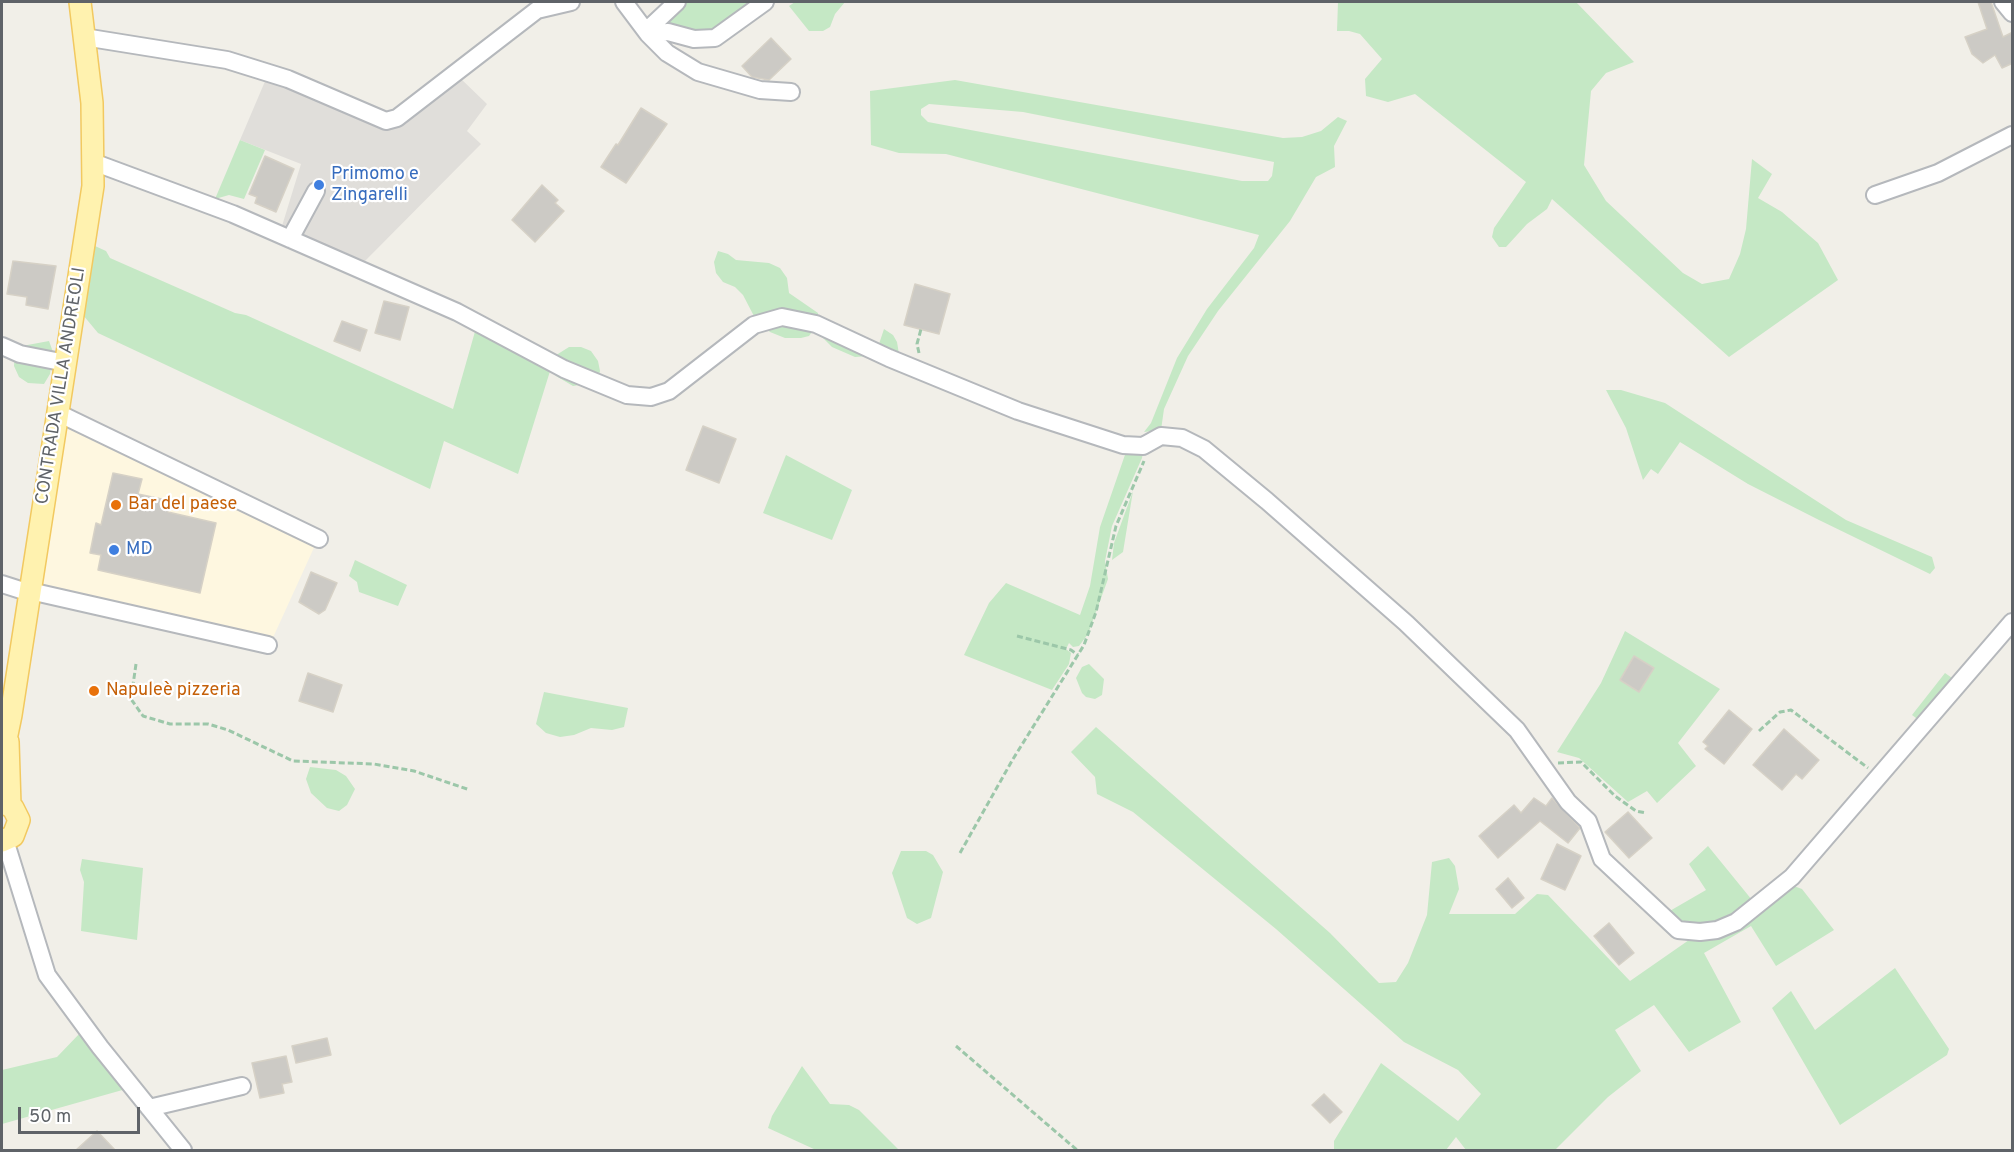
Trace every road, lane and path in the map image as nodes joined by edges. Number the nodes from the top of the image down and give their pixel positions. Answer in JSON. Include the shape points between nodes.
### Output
{"nodes":[{"id":1,"x":80,"y":2,"type":"edge"},
{"id":2,"x":571,"y":2,"type":"edge"},
{"id":3,"x":624,"y":2,"type":"edge"},
{"id":4,"x":676,"y":2,"type":"edge"},
{"id":5,"x":765,"y":2,"type":"edge"},
{"id":6,"x":2003,"y":2,"type":"edge"},
{"id":7,"x":2013,"y":13,"type":"edge"},
{"id":8,"x":647,"y":33,"type":"junction"},
{"id":9,"x":84,"y":37,"type":"junction"},
{"id":10,"x":792,"y":92,"type":"dead end"},
{"id":11,"x":2013,"y":135,"type":"edge"},
{"id":12,"x":93,"y":162,"type":"junction"},
{"id":13,"x":316,"y":191,"type":"dead end"},
{"id":14,"x":1875,"y":195,"type":"dead end"},
{"id":15,"x":290,"y":239,"type":"junction"},
{"id":16,"x":921,"y":329,"type":"dead end"},
{"id":17,"x":2,"y":346,"type":"edge"},
{"id":18,"x":923,"y":358,"type":"dead end"},
{"id":19,"x":66,"y":363,"type":"junction"},
{"id":20,"x":58,"y":413,"type":"junction"},
{"id":21,"x":1146,"y":444,"type":"junction"},
{"id":22,"x":319,"y":539,"type":"dead end"},
{"id":23,"x":2,"y":584,"type":"edge"},
{"id":24,"x":30,"y":592,"type":"junction"},
{"id":25,"x":2013,"y":622,"type":"edge"},
{"id":26,"x":1017,"y":636,"type":"dead end"},
{"id":27,"x":268,"y":645,"type":"dead end"},
{"id":28,"x":1078,"y":655,"type":"junction"},
{"id":29,"x":136,"y":664,"type":"dead end"},
{"id":30,"x":1759,"y":731,"type":"dead end"},
{"id":31,"x":8,"y":734,"type":"junction"},
{"id":32,"x":2,"y":759,"type":"edge"},
{"id":33,"x":1546,"y":771,"type":"junction"},
{"id":34,"x":1878,"y":777,"type":"junction"},
{"id":35,"x":470,"y":789,"type":"dead end"},
{"id":36,"x":6,"y":803,"type":"edge"},
{"id":37,"x":1646,"y":813,"type":"dead end"},
{"id":38,"x":3,"y":841,"type":"edge"},
{"id":39,"x":960,"y":853,"type":"dead end"},
{"id":40,"x":956,"y":1046,"type":"dead end"},
{"id":41,"x":242,"y":1086,"type":"dead end"},
{"id":42,"x":149,"y":1108,"type":"junction"},
{"id":43,"x":183,"y":1150,"type":"edge"},
{"id":44,"x":1077,"y":1150,"type":"edge"}],
"edges":[{"from":1,"to":9,"type":"main road","name":"CONTRADA VILLA ANDREOLI"},
{"from":2,"to":9,"type":"street","via":[[537,10],[398,118],[386,121],[288,79],[227,60]]},
{"from":3,"to":8,"type":"street"},
{"from":4,"to":8,"type":"street"},
{"from":5,"to":8,"type":"street","via":[[715,38]]},
{"from":6,"to":7,"type":"street"},
{"from":8,"to":10,"type":"street","via":[[667,53],[698,72],[741,86]]},
{"from":9,"to":12,"type":"main road","name":"CONTRADA VILLA ANDREOLI","via":[[92,103]]},
{"from":11,"to":14,"type":"street","via":[[1938,173]]},
{"from":12,"to":15,"type":"street"},
{"from":12,"to":19,"type":"main road","name":"CONTRADA VILLA ANDREOLI","via":[[93,186]]},
{"from":13,"to":15,"type":"street"},
{"from":15,"to":21,"type":"street","via":[[457,312],[564,369],[627,395],[651,397],[669,390],[754,325],[783,317],[816,324],[1017,411],[1123,445]]},
{"from":16,"to":18,"type":"path","via":[[917,344]]},
{"from":17,"to":19,"type":"street","via":[[20,354]]},
{"from":19,"to":20,"type":"main road","name":"CONTRADA VILLA ANDREOLI"},
{"from":20,"to":22,"type":"street"},
{"from":20,"to":24,"type":"main road","name":"CONTRADA VILLA ANDREOLI"},
{"from":21,"to":28,"type":"path","via":[[1143,465],[1116,526],[1096,612]]},
{"from":21,"to":33,"type":"street","via":[[1161,436],[1182,438],[1204,449],[1406,623],[1516,730]]},
{"from":23,"to":24,"type":"street"},
{"from":24,"to":27,"type":"street"},
{"from":24,"to":31,"type":"main road","name":"CONTRADA VILLA ANDREOLI"},
{"from":25,"to":34,"type":"street"},
{"from":26,"to":28,"type":"path"},
{"from":28,"to":39,"type":"path"},
{"from":29,"to":35,"type":"path","via":[[131,699],[143,716],[170,724],[208,724],[293,761],[414,771]]},
{"from":30,"to":34,"type":"path","via":[[1780,712],[1791,710]]},
{"from":31,"to":32,"type":"main road","name":"CONTRADA VILLA ANDREOLI"},
{"from":31,"to":36,"type":"main road","name":"CONTRADA VILLA ANDREOLI"},
{"from":33,"to":34,"type":"street","via":[[1568,802],[1588,821],[1602,859],[1678,930],[1700,932],[1736,922],[1792,877]]},
{"from":33,"to":37,"type":"path","via":[[1564,761],[1581,762],[1615,796],[1636,811]]},
{"from":36,"to":38,"type":"main road","name":"CONTRADA VILLA ANDREOLI","via":[[16,811],[19,824],[13,836]]},
{"from":38,"to":42,"type":"street","via":[[47,975]]},
{"from":40,"to":44,"type":"path"},
{"from":41,"to":42,"type":"street"},
{"from":42,"to":43,"type":"street"}]}
